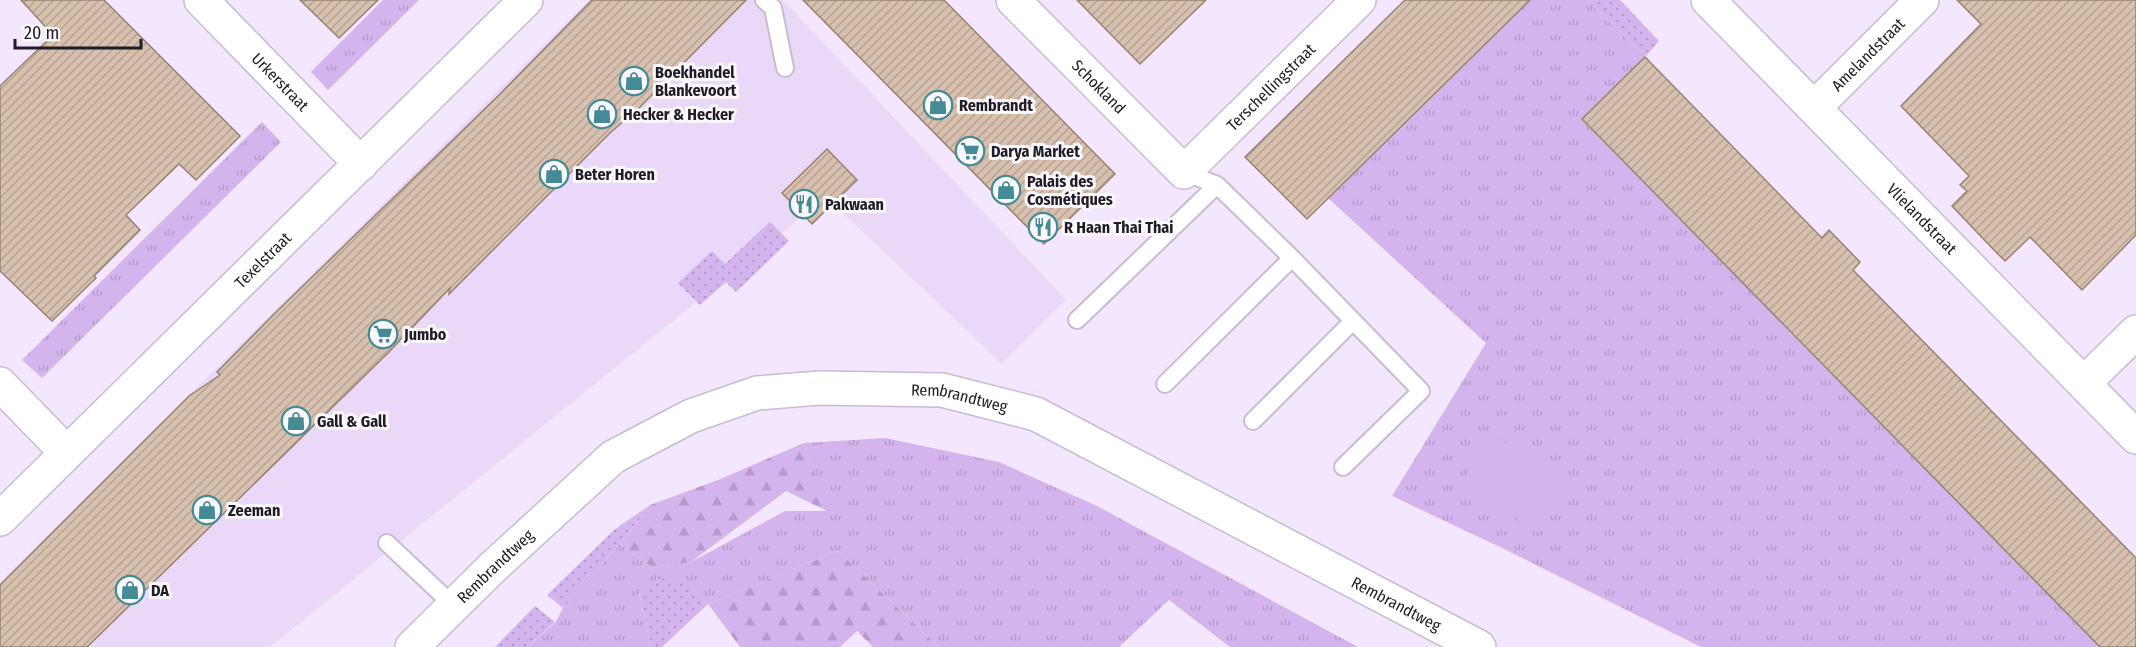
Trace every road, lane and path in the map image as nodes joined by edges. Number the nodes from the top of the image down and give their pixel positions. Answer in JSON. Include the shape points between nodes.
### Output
{"nodes":[{"id":1,"x":201,"y":0,"type":"edge"},
{"id":2,"x":526,"y":0,"type":"edge"},
{"id":3,"x":764,"y":0,"type":"edge"},
{"id":4,"x":1013,"y":0,"type":"edge"},
{"id":5,"x":1359,"y":0,"type":"edge"},
{"id":6,"x":1708,"y":0,"type":"edge"},
{"id":7,"x":1922,"y":0,"type":"edge"},
{"id":8,"x":785,"y":68,"type":"dead end"},
{"id":9,"x":1814,"y":108,"type":"junction"},
{"id":10,"x":361,"y":164,"type":"junction"},
{"id":11,"x":1184,"y":172,"type":"junction"},
{"id":12,"x":1217,"y":185,"type":"junction"},
{"id":13,"x":1292,"y":258,"type":"junction"},
{"id":14,"x":1077,"y":320,"type":"dead end"},
{"id":15,"x":1352,"y":322,"type":"junction"},
{"id":16,"x":2136,"y":332,"type":"edge"},
{"id":17,"x":2084,"y":383,"type":"junction"},
{"id":18,"x":0,"y":384,"type":"edge"},
{"id":19,"x":1165,"y":384,"type":"dead end"},
{"id":20,"x":1253,"y":421,"type":"dead end"},
{"id":21,"x":2136,"y":437,"type":"edge"},
{"id":22,"x":66,"y":452,"type":"junction"},
{"id":23,"x":1343,"y":467,"type":"dead end"},
{"id":24,"x":0,"y":519,"type":"edge"},
{"id":25,"x":387,"y":543,"type":"dead end"},
{"id":26,"x":454,"y":606,"type":"junction"},
{"id":27,"x":412,"y":647,"type":"edge"},
{"id":28,"x":1479,"y":647,"type":"edge"}],
"edges":[{"from":1,"to":10,"type":"street","name":"Urkerstraat"},
{"from":2,"to":10,"type":"street","name":"Texelstraat"},
{"from":3,"to":8,"type":"lane","via":[[772,8]]},
{"from":4,"to":11,"type":"street","name":"Schokland"},
{"from":5,"to":11,"type":"street","name":"Terschellingstraat"},
{"from":6,"to":9,"type":"street","name":"Vlielandstraat"},
{"from":7,"to":9,"type":"street","name":"Amelandstraat"},
{"from":9,"to":17,"type":"street","name":"Vlielandstraat"},
{"from":10,"to":22,"type":"street","name":"Texelstraat"},
{"from":11,"to":12,"type":"lane"},
{"from":12,"to":13,"type":"lane"},
{"from":12,"to":14,"type":"lane"},
{"from":13,"to":15,"type":"lane"},
{"from":13,"to":19,"type":"lane"},
{"from":15,"to":20,"type":"lane"},
{"from":15,"to":23,"type":"lane","via":[[1420,391]]},
{"from":16,"to":17,"type":"street"},
{"from":17,"to":21,"type":"street","name":"Vlielandstraat"},
{"from":18,"to":22,"type":"street"},
{"from":22,"to":24,"type":"street","name":"Texelstraat"},
{"from":25,"to":26,"type":"lane","name":"Rembrandtweg"},
{"from":26,"to":27,"type":"street","name":"Rembrandtweg"},
{"from":26,"to":28,"type":"street","name":"Rembrandtweg","via":[[613,457],[691,416],[757,393],[819,388],[942,390],[1036,414]]}]}
